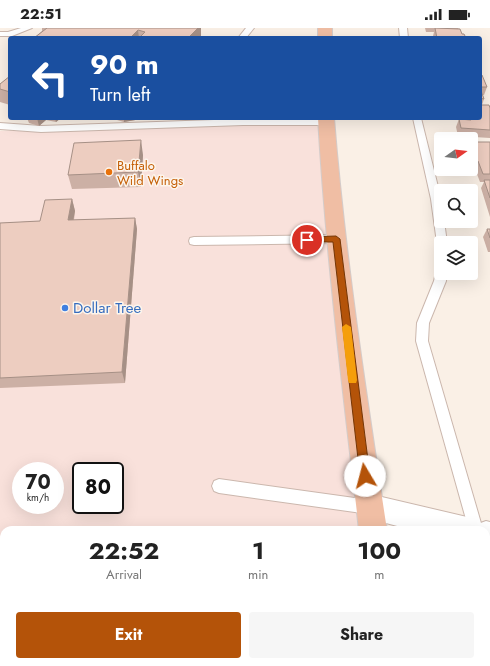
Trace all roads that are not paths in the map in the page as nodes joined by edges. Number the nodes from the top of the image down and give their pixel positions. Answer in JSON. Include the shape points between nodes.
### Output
{"nodes":[{"id":1,"x":28,"y":28,"type":"edge"},
{"id":2,"x":250,"y":28,"type":"edge"},
{"id":3,"x":0,"y":34,"type":"edge"},
{"id":4,"x":244,"y":36,"type":"edge"},
{"id":5,"x":326,"y":120,"type":"edge"},
{"id":6,"x":417,"y":120,"type":"edge"},
{"id":7,"x":185,"y":121,"type":"edge"},
{"id":8,"x":0,"y":126,"type":"edge"},
{"id":9,"x":442,"y":236,"type":"edge"},
{"id":10,"x":336,"y":239,"type":"junction"},
{"id":11,"x":194,"y":241,"type":"dead end"},
{"id":12,"x":440,"y":280,"type":"edge"},
{"id":13,"x":219,"y":486,"type":"dead end"},
{"id":14,"x":371,"y":519,"type":"edge"},
{"id":15,"x":432,"y":526,"type":"edge"},
{"id":16,"x":475,"y":526,"type":"edge"}],
"edges":[{"from":1,"to":3,"type":"lane"},
{"from":2,"to":4,"type":"lane"},
{"from":5,"to":7,"type":"lane"},
{"from":5,"to":10,"type":"highway"},
{"from":6,"to":9,"type":"lane"},
{"from":7,"to":8,"type":"lane","via":[[40,129]]},
{"from":10,"to":11,"type":"lane"},
{"from":10,"to":14,"type":"highway"},
{"from":12,"to":16,"type":"lane","via":[[423,324],[422,341]]},
{"from":13,"to":14,"type":"lane"},
{"from":14,"to":15,"type":"street"}]}
